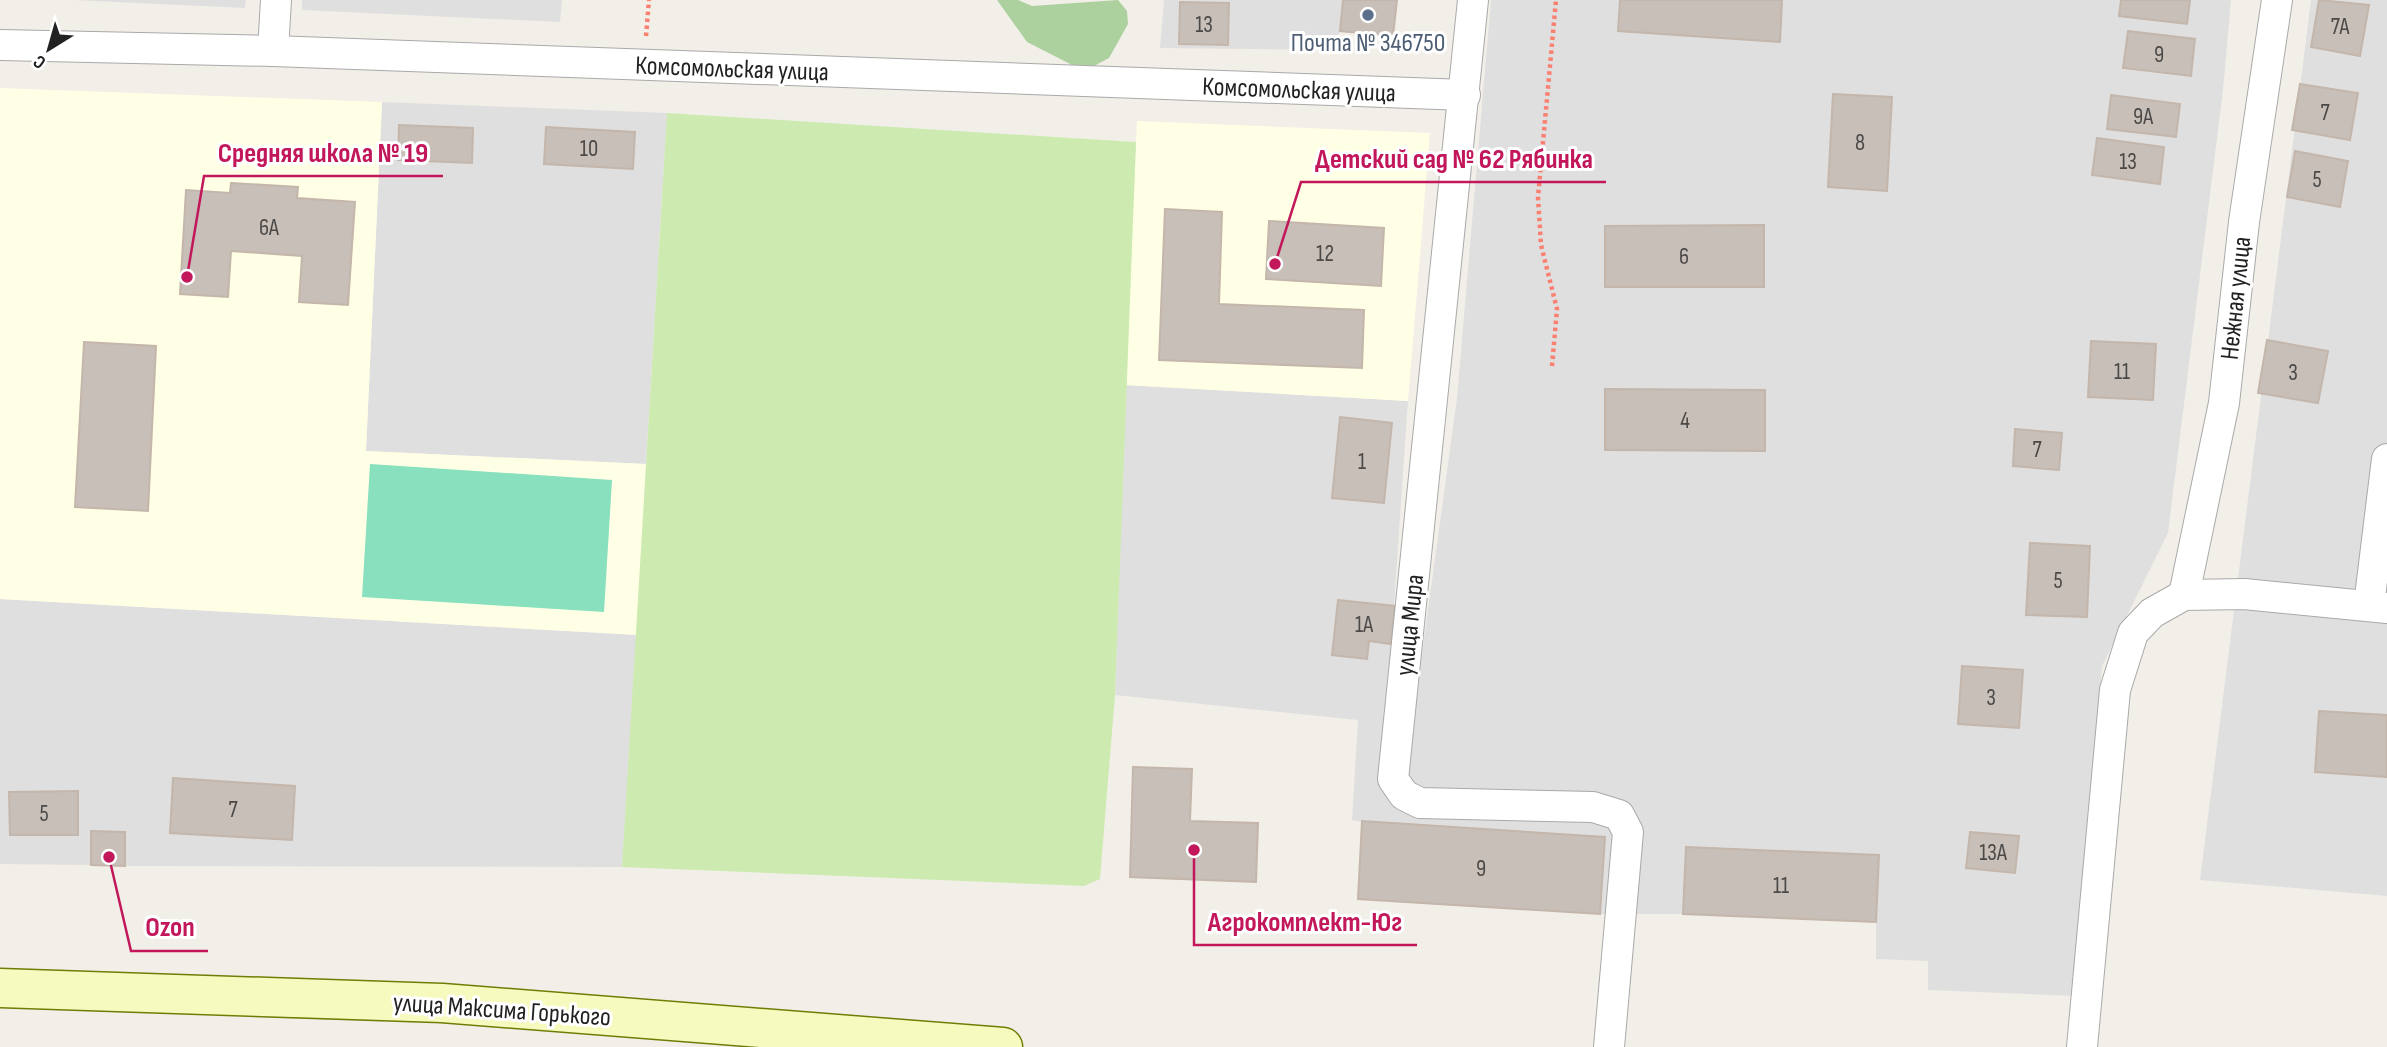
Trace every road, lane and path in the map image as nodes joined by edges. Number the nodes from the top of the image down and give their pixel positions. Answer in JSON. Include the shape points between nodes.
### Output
{"nodes":[{"id":1,"x":276,"y":0,"type":"edge"},
{"id":2,"x":1473,"y":0,"type":"edge"},
{"id":3,"x":1556,"y":0,"type":"edge"},
{"id":4,"x":2277,"y":0,"type":"edge"},
{"id":5,"x":0,"y":46,"type":"edge"},
{"id":6,"x":273,"y":51,"type":"junction"},
{"id":7,"x":1465,"y":95,"type":"junction"},
{"id":8,"x":1552,"y":366,"type":"dead end"},
{"id":9,"x":2387,"y":459,"type":"edge"},
{"id":10,"x":2184,"y":595,"type":"junction"},
{"id":11,"x":2378,"y":606,"type":"edge"},
{"id":12,"x":0,"y":988,"type":"edge"},
{"id":13,"x":1003,"y":1047,"type":"edge"},
{"id":14,"x":1609,"y":1047,"type":"edge"},
{"id":15,"x":2082,"y":1047,"type":"edge"}],
"edges":[{"from":1,"to":6,"type":"street"},
{"from":2,"to":7,"type":"street","name":"улица Мира"},
{"from":3,"to":8,"type":"path","via":[[1538,197],[1541,245],[1557,309]]},
{"from":4,"to":10,"type":"street","name":"Нежная улица","via":[[2244,222],[2224,403]]},
{"from":5,"to":6,"type":"street","name":"Комсомольская улица"},
{"from":6,"to":7,"type":"street","name":"Комсомольская улица"},
{"from":7,"to":14,"type":"street","name":"улица Мира","via":[[1393,779],[1404,795],[1420,803],[1594,807],[1619,815],[1628,832]]},
{"from":9,"to":11,"type":"street"},
{"from":10,"to":11,"type":"street","via":[[2244,594]]},
{"from":10,"to":15,"type":"street","via":[[2152,612],[2133,633],[2115,690]]},
{"from":12,"to":13,"type":"main road","name":"улица Максима Горького","via":[[442,1003]]}]}
